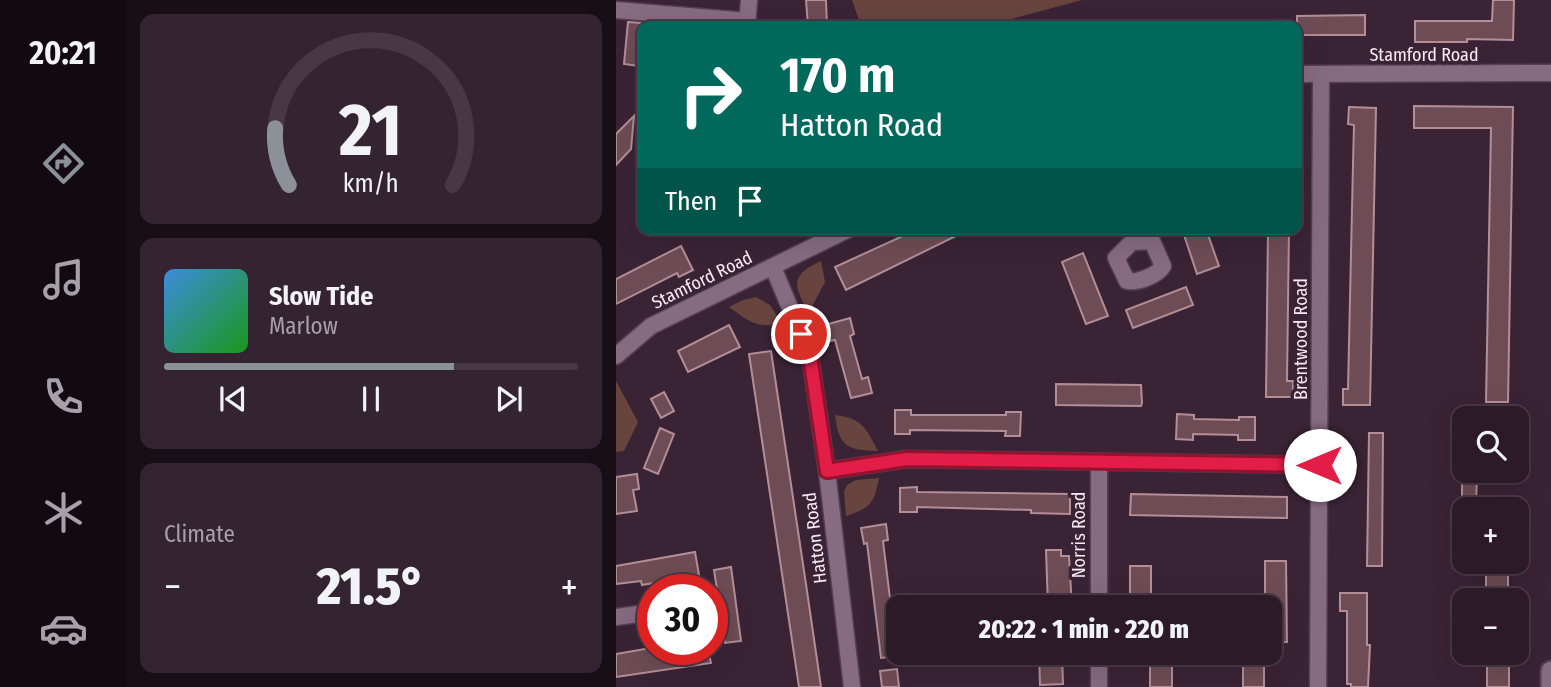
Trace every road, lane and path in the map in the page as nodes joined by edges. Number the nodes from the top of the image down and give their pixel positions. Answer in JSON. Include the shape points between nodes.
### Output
{"nodes":[{"id":1,"x":749,"y":1,"type":"edge"},
{"id":2,"x":616,"y":9,"type":"edge"},
{"id":3,"x":721,"y":21,"type":"edge"},
{"id":4,"x":747,"y":21,"type":"edge"},
{"id":5,"x":1551,"y":73,"type":"edge"},
{"id":6,"x":1302,"y":74,"type":"edge"},
{"id":7,"x":1321,"y":75,"type":"junction"},
{"id":8,"x":837,"y":235,"type":"edge"},
{"id":9,"x":773,"y":267,"type":"junction"},
{"id":10,"x":616,"y":356,"type":"edge"},
{"id":11,"x":1098,"y":463,"type":"junction"},
{"id":12,"x":1320,"y":465,"type":"junction"},
{"id":13,"x":827,"y":471,"type":"junction"},
{"id":14,"x":1099,"y":595,"type":"edge"},
{"id":15,"x":637,"y":614,"type":"edge"},
{"id":16,"x":616,"y":617,"type":"edge"},
{"id":17,"x":1099,"y":665,"type":"edge"},
{"id":18,"x":1551,"y":671,"type":"edge"},
{"id":19,"x":852,"y":687,"type":"edge"},
{"id":20,"x":1099,"y":687,"type":"edge"},
{"id":21,"x":1318,"y":687,"type":"edge"},
{"id":22,"x":1551,"y":687,"type":"edge"}],
"edges":[{"from":1,"to":4,"type":"street"},
{"from":2,"to":3,"type":"street"},
{"from":5,"to":7,"type":"street","name":"Stamford Road"},
{"from":6,"to":7,"type":"street","name":"Stamford Road"},
{"from":7,"to":12,"type":"street","name":"Brentwood Road"},
{"from":8,"to":9,"type":"street","name":"Stamford Road"},
{"from":9,"to":10,"type":"street","name":"Stamford Road","via":[[651,326]]},
{"from":9,"to":13,"type":"street","name":"Hatton Road","via":[[810,356]]},
{"from":11,"to":12,"type":"street"},
{"from":11,"to":13,"type":"street","via":[[907,459]]},
{"from":11,"to":14,"type":"street","name":"Norris Road"},
{"from":12,"to":21,"type":"street","name":"Brentwood Road"},
{"from":13,"to":19,"type":"street","name":"Hatton Road"},
{"from":15,"to":16,"type":"street"},
{"from":17,"to":20,"type":"street"},
{"from":18,"to":22,"type":"street"}]}
